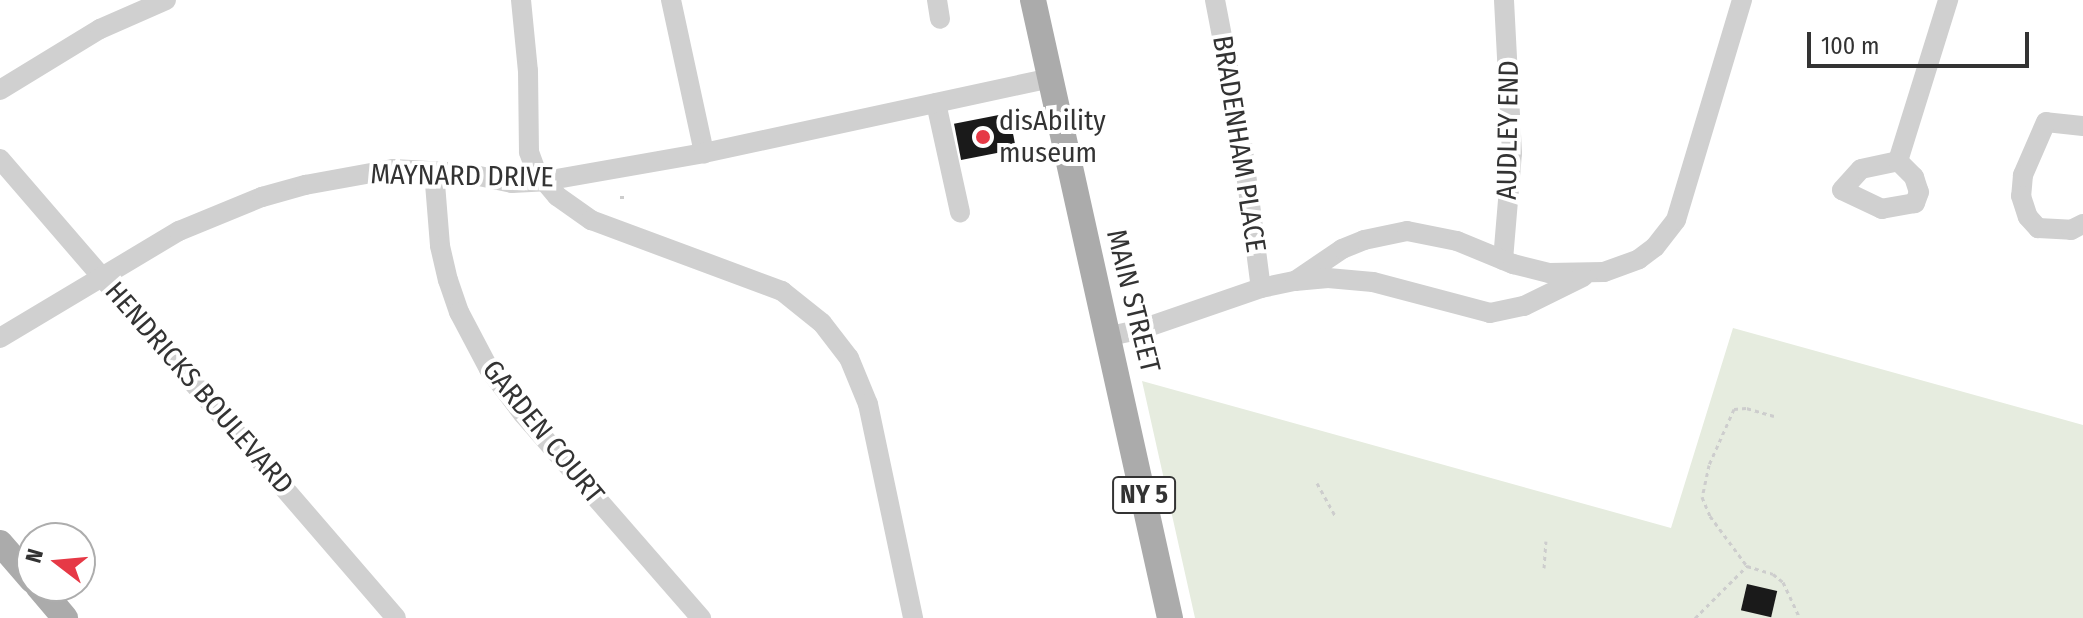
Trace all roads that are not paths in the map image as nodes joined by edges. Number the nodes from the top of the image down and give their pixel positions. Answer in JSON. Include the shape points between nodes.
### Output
{"nodes":[{"id":1,"x":166,"y":0,"type":"edge"},
{"id":2,"x":521,"y":0,"type":"edge"},
{"id":3,"x":671,"y":0,"type":"edge"},
{"id":4,"x":1033,"y":0,"type":"edge"},
{"id":5,"x":1215,"y":0,"type":"edge"},
{"id":6,"x":1504,"y":0,"type":"edge"},
{"id":7,"x":1742,"y":0,"type":"edge"},
{"id":8,"x":1948,"y":0,"type":"edge"},
{"id":9,"x":1050,"y":78,"type":"junction"},
{"id":10,"x":0,"y":90,"type":"edge"},
{"id":11,"x":936,"y":103,"type":"junction"},
{"id":12,"x":2083,"y":126,"type":"edge"},
{"id":13,"x":704,"y":153,"type":"junction"},
{"id":14,"x":0,"y":159,"type":"edge"},
{"id":15,"x":1898,"y":161,"type":"dead end"},
{"id":16,"x":434,"y":171,"type":"junction"},
{"id":17,"x":545,"y":181,"type":"junction"},
{"id":18,"x":960,"y":212,"type":"dead end"},
{"id":19,"x":2083,"y":224,"type":"edge"},
{"id":20,"x":1503,"y":260,"type":"junction"},
{"id":21,"x":101,"y":274,"type":"junction"},
{"id":22,"x":1591,"y":274,"type":"junction"},
{"id":23,"x":1295,"y":281,"type":"junction"},
{"id":24,"x":1261,"y":288,"type":"junction"},
{"id":25,"x":1105,"y":337,"type":"junction"},
{"id":26,"x":0,"y":338,"type":"edge"},
{"id":27,"x":0,"y":543,"type":"edge"},
{"id":28,"x":16,"y":562,"type":"edge"},
{"id":29,"x":52,"y":602,"type":"edge"},
{"id":30,"x":65,"y":618,"type":"edge"},
{"id":31,"x":396,"y":618,"type":"edge"},
{"id":32,"x":701,"y":618,"type":"edge"},
{"id":33,"x":913,"y":618,"type":"edge"},
{"id":34,"x":1170,"y":618,"type":"edge"}],
"edges":[{"from":1,"to":10,"type":"street","via":[[100,29]]},
{"from":2,"to":17,"type":"street","via":[[529,152]]},
{"from":3,"to":13,"type":"street"},
{"from":4,"to":9,"type":"main road","name":"MAIN STREET","number":"NY 5"},
{"from":5,"to":24,"type":"street","name":"BRADENHAM PLACE","via":[[1241,135]]},
{"from":6,"to":20,"type":"street","name":"AUDLEY END","via":[[1512,153]]},
{"from":7,"to":22,"type":"street","via":[[1676,220],[1639,259]]},
{"from":8,"to":15,"type":"street"},
{"from":9,"to":11,"type":"street","name":"MAYNARD DRIVE"},
{"from":9,"to":25,"type":"main road","name":"MAIN STREET","number":"NY 5"},
{"from":11,"to":13,"type":"street","name":"MAYNARD DRIVE"},
{"from":11,"to":18,"type":"street"},
{"from":12,"to":19,"type":"street","via":[[2046,122],[2023,175],[2021,196],[2038,228],[2071,230]]},
{"from":13,"to":17,"type":"street","name":"MAYNARD DRIVE"},
{"from":14,"to":21,"type":"street","name":"HENDRICKS BOULEVARD"},
{"from":16,"to":17,"type":"street","name":"MAYNARD DRIVE","via":[[512,183]]},
{"from":16,"to":21,"type":"street","name":"MAYNARD DRIVE","via":[[393,169],[262,197],[179,231]]},
{"from":16,"to":32,"type":"street","name":"GARDEN COURT","via":[[448,280],[489,369]]},
{"from":17,"to":33,"type":"street","via":[[591,220],[782,291],[830,332],[849,358],[868,404]]},
{"from":20,"to":22,"type":"street","via":[[1549,273]]},
{"from":20,"to":23,"type":"street","via":[[1457,241],[1407,231],[1342,249]]},
{"from":21,"to":26,"type":"street","name":"MAYNARD DRIVE"},
{"from":21,"to":31,"type":"street","name":"HENDRICKS BOULEVARD"},
{"from":22,"to":23,"type":"street","via":[[1524,306],[1490,313],[1373,282]]},
{"from":23,"to":24,"type":"street"},
{"from":24,"to":25,"type":"street"},
{"from":25,"to":34,"type":"main road","name":"MAIN STREET","number":"NY 5","via":[[1118,373]]},
{"from":27,"to":28,"type":"main road"},
{"from":29,"to":30,"type":"main road"}]}
